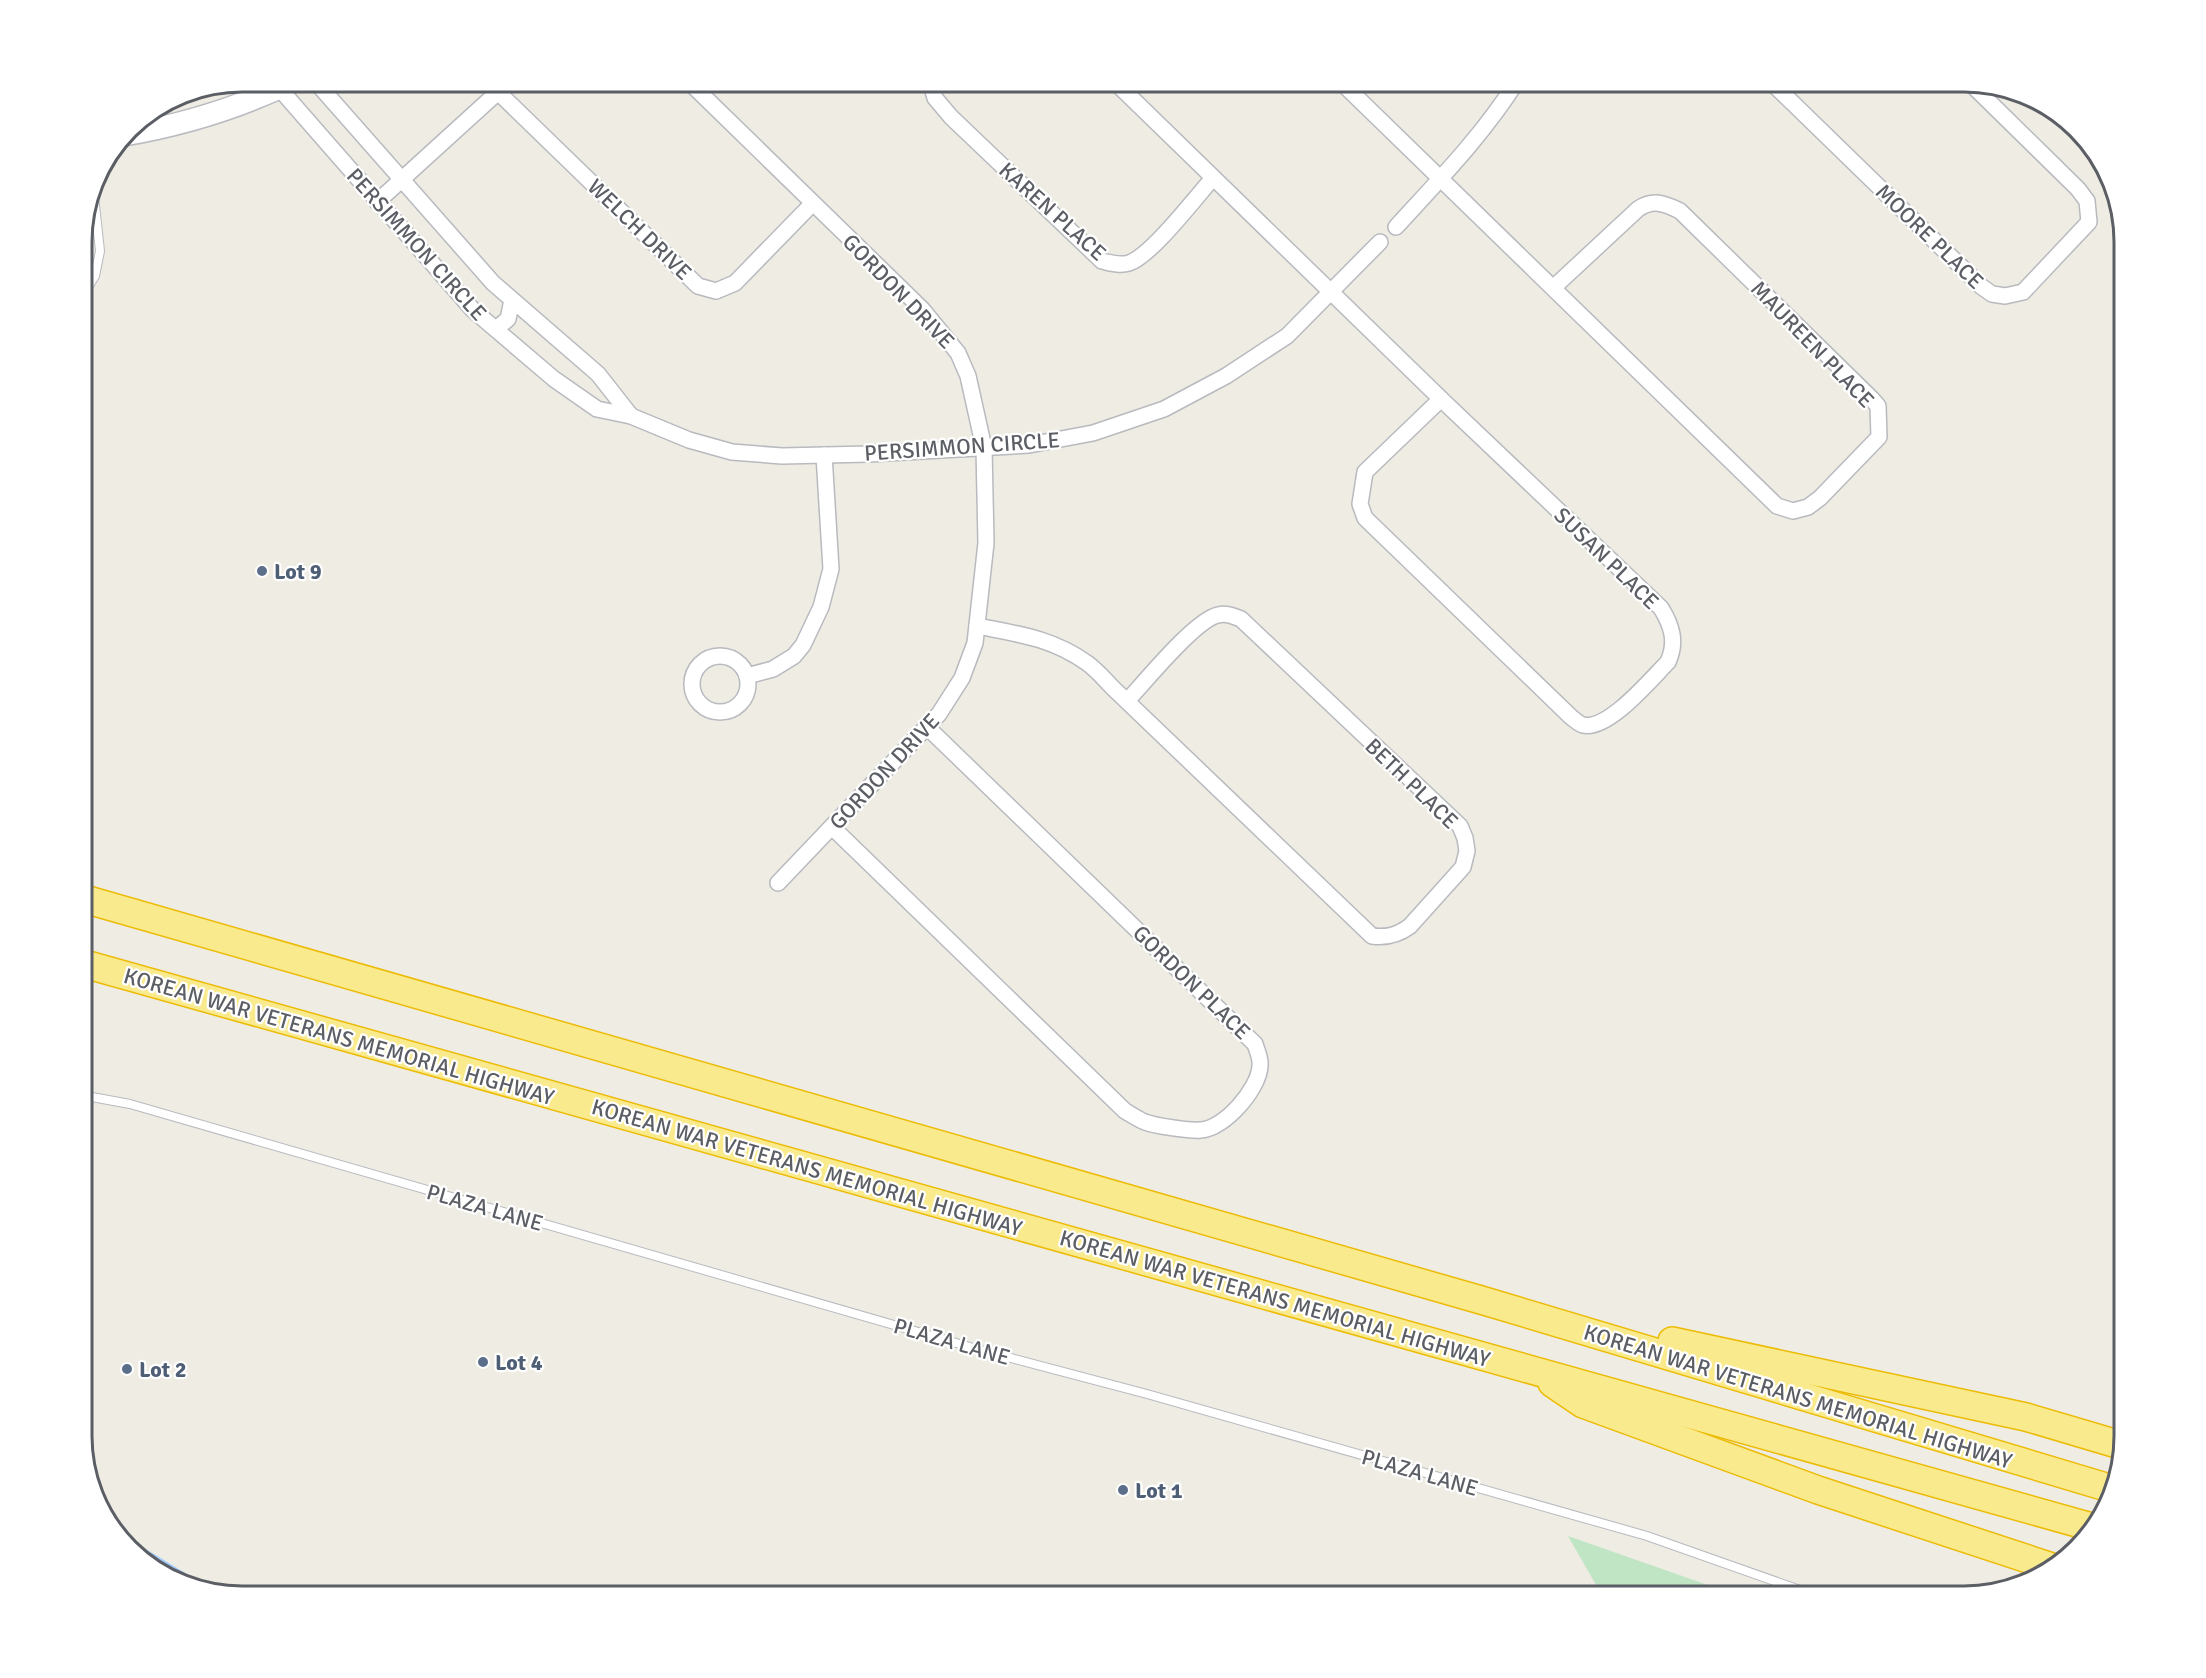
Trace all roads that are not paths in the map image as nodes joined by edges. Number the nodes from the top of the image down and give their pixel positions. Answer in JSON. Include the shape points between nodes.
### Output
{"nodes":[{"id":1,"x":267,"y":92,"type":"edge"},
{"id":2,"x":291,"y":92,"type":"edge"},
{"id":3,"x":324,"y":92,"type":"edge"},
{"id":4,"x":498,"y":92,"type":"joint"},
{"id":5,"x":699,"y":92,"type":"edge"},
{"id":6,"x":933,"y":92,"type":"edge"},
{"id":7,"x":1125,"y":92,"type":"edge"},
{"id":8,"x":1351,"y":92,"type":"edge"},
{"id":9,"x":1509,"y":92,"type":"edge"},
{"id":10,"x":1781,"y":92,"type":"edge"},
{"id":11,"x":1980,"y":92,"type":"edge"},
{"id":12,"x":139,"y":132,"type":"edge"},
{"id":13,"x":1213,"y":178,"type":"junction"},
{"id":14,"x":1441,"y":178,"type":"junction"},
{"id":15,"x":401,"y":181,"type":"junction"},
{"id":16,"x":377,"y":202,"type":"junction"},
{"id":17,"x":813,"y":203,"type":"junction"},
{"id":18,"x":95,"y":208,"type":"edge"},
{"id":19,"x":1396,"y":227,"type":"dead end"},
{"id":20,"x":1380,"y":242,"type":"dead end"},
{"id":21,"x":92,"y":281,"type":"edge"},
{"id":22,"x":1553,"y":288,"type":"junction"},
{"id":23,"x":1330,"y":292,"type":"junction"},
{"id":24,"x":512,"y":300,"type":"junction"},
{"id":25,"x":496,"y":329,"type":"junction"},
{"id":26,"x":1442,"y":399,"type":"junction"},
{"id":27,"x":631,"y":416,"type":"junction"},
{"id":28,"x":984,"y":448,"type":"junction"},
{"id":29,"x":824,"y":455,"type":"junction"},
{"id":30,"x":976,"y":626,"type":"junction"},
{"id":31,"x":747,"y":676,"type":"dead end"},
{"id":32,"x":1127,"y":701,"type":"junction"},
{"id":33,"x":927,"y":727,"type":"junction"},
{"id":34,"x":832,"y":827,"type":"junction"},
{"id":35,"x":778,"y":883,"type":"dead end"},
{"id":36,"x":92,"y":901,"type":"edge"},
{"id":37,"x":92,"y":966,"type":"edge"},
{"id":38,"x":92,"y":1097,"type":"edge"},
{"id":39,"x":1480,"y":1300,"type":"junction"},
{"id":40,"x":1533,"y":1370,"type":"junction"},
{"id":41,"x":2114,"y":1443,"type":"edge"},
{"id":42,"x":2106,"y":1487,"type":"edge"},
{"id":43,"x":2086,"y":1525,"type":"edge"},
{"id":44,"x":2043,"y":1564,"type":"edge"},
{"id":45,"x":1788,"y":1586,"type":"edge"}],
"edges":[{"from":1,"to":12,"type":"street","via":[[183,122]]},
{"from":2,"to":16,"type":"street","name":"PERSIMMON CIRCLE"},
{"from":3,"to":15,"type":"street","name":"PERSIMMON CIRCLE"},
{"from":4,"to":15,"type":"street"},
{"from":4,"to":17,"type":"street","name":"WELCH DRIVE","via":[[698,286],[716,291],[735,284]]},
{"from":5,"to":17,"type":"street","name":"GORDON DRIVE"},
{"from":6,"to":13,"type":"street","name":"KAREN PLACE","via":[[951,117],[1102,261],[1118,265],[1145,254]]},
{"from":7,"to":13,"type":"street"},
{"from":8,"to":14,"type":"street","name":"MAUREEN PLACE"},
{"from":9,"to":14,"type":"street","via":[[1471,146]]},
{"from":10,"to":11,"type":"street","name":"MOORE PLACE","via":[[1982,287],[2005,296],[2023,292],[2090,222],[2087,201],[2078,189]]},
{"from":13,"to":23,"type":"street"},
{"from":14,"to":19,"type":"street"},
{"from":14,"to":22,"type":"street","name":"MAUREEN PLACE"},
{"from":15,"to":16,"type":"street"},
{"from":15,"to":24,"type":"street","name":"PERSIMMON CIRCLE"},
{"from":16,"to":25,"type":"street","name":"PERSIMMON CIRCLE","via":[[473,310]]},
{"from":17,"to":28,"type":"street","name":"GORDON DRIVE","via":[[922,309],[958,352],[968,376]]},
{"from":18,"to":21,"type":"lane","via":[[100,251]]},
{"from":20,"to":23,"type":"street","name":"PERSIMMON CIRCLE"},
{"from":22,"to":22,"type":"street","name":"MAUREEN PLACE","via":[[1648,202],[1680,210],[1871,398],[1878,406],[1880,437],[1808,507],[1793,511],[1777,506]]},
{"from":23,"to":26,"type":"street"},
{"from":23,"to":28,"type":"street","name":"PERSIMMON CIRCLE","via":[[1287,336],[1226,376],[1164,409],[1094,433],[1029,445]]},
{"from":24,"to":25,"type":"street","via":[[508,318]]},
{"from":24,"to":27,"type":"street","name":"PERSIMMON CIRCLE","via":[[598,374]]},
{"from":25,"to":27,"type":"street","name":"PERSIMMON CIRCLE","via":[[554,379],[597,409]]},
{"from":26,"to":26,"type":"street","name":"SUSAN PLACE","via":[[1668,620],[1674,637],[1668,662],[1611,718],[1583,725],[1571,717],[1365,518],[1360,504],[1365,472]]},
{"from":27,"to":29,"type":"street","name":"PERSIMMON CIRCLE","via":[[689,440],[732,452]]},
{"from":28,"to":29,"type":"street","name":"PERSIMMON CIRCLE"},
{"from":28,"to":30,"type":"street","name":"GORDON DRIVE","via":[[986,543]]},
{"from":29,"to":31,"type":"street","via":[[831,569],[821,607],[794,656],[773,669]]},
{"from":30,"to":32,"type":"street","name":"BETH PLACE","via":[[1060,646],[1089,664]]},
{"from":30,"to":33,"type":"street","name":"GORDON DRIVE","via":[[975,643],[962,678]]},
{"from":32,"to":32,"type":"street","name":"BETH PLACE","via":[[1372,936],[1399,934],[1410,926],[1463,867],[1467,851],[1460,825],[1241,619],[1230,614],[1217,615],[1200,624]]},
{"from":33,"to":34,"type":"street","name":"GORDON DRIVE"},
{"from":33,"to":34,"type":"street","name":"GORDON PLACE","via":[[1254,1044],[1260,1066],[1256,1082],[1226,1120],[1201,1130],[1146,1123],[1125,1111]]},
{"from":34,"to":35,"type":"street","name":"GORDON DRIVE"},
{"from":36,"to":39,"type":"highway","name":"KOREAN WAR VETERANS MEMORIAL HIGHWAY"},
{"from":37,"to":40,"type":"highway","name":"KOREAN WAR VETERANS MEMORIAL HIGHWAY"},
{"from":38,"to":45,"type":"lane","name":"PLAZA LANE","via":[[130,1104],[977,1349],[1636,1533]]},
{"from":39,"to":41,"type":"highway","name":"KOREAN WAR VETERANS MEMORIAL HIGHWAY","via":[[2026,1417]]},
{"from":39,"to":42,"type":"highway","name":"KOREAN WAR VETERANS MEMORIAL HIGHWAY"},
{"from":40,"to":43,"type":"highway","name":"KOREAN WAR VETERANS MEMORIAL HIGHWAY"},
{"from":40,"to":44,"type":"highway","name":"KOREAN WAR VETERANS MEMORIAL HIGHWAY","via":[[1583,1404],[1818,1490]]}]}
